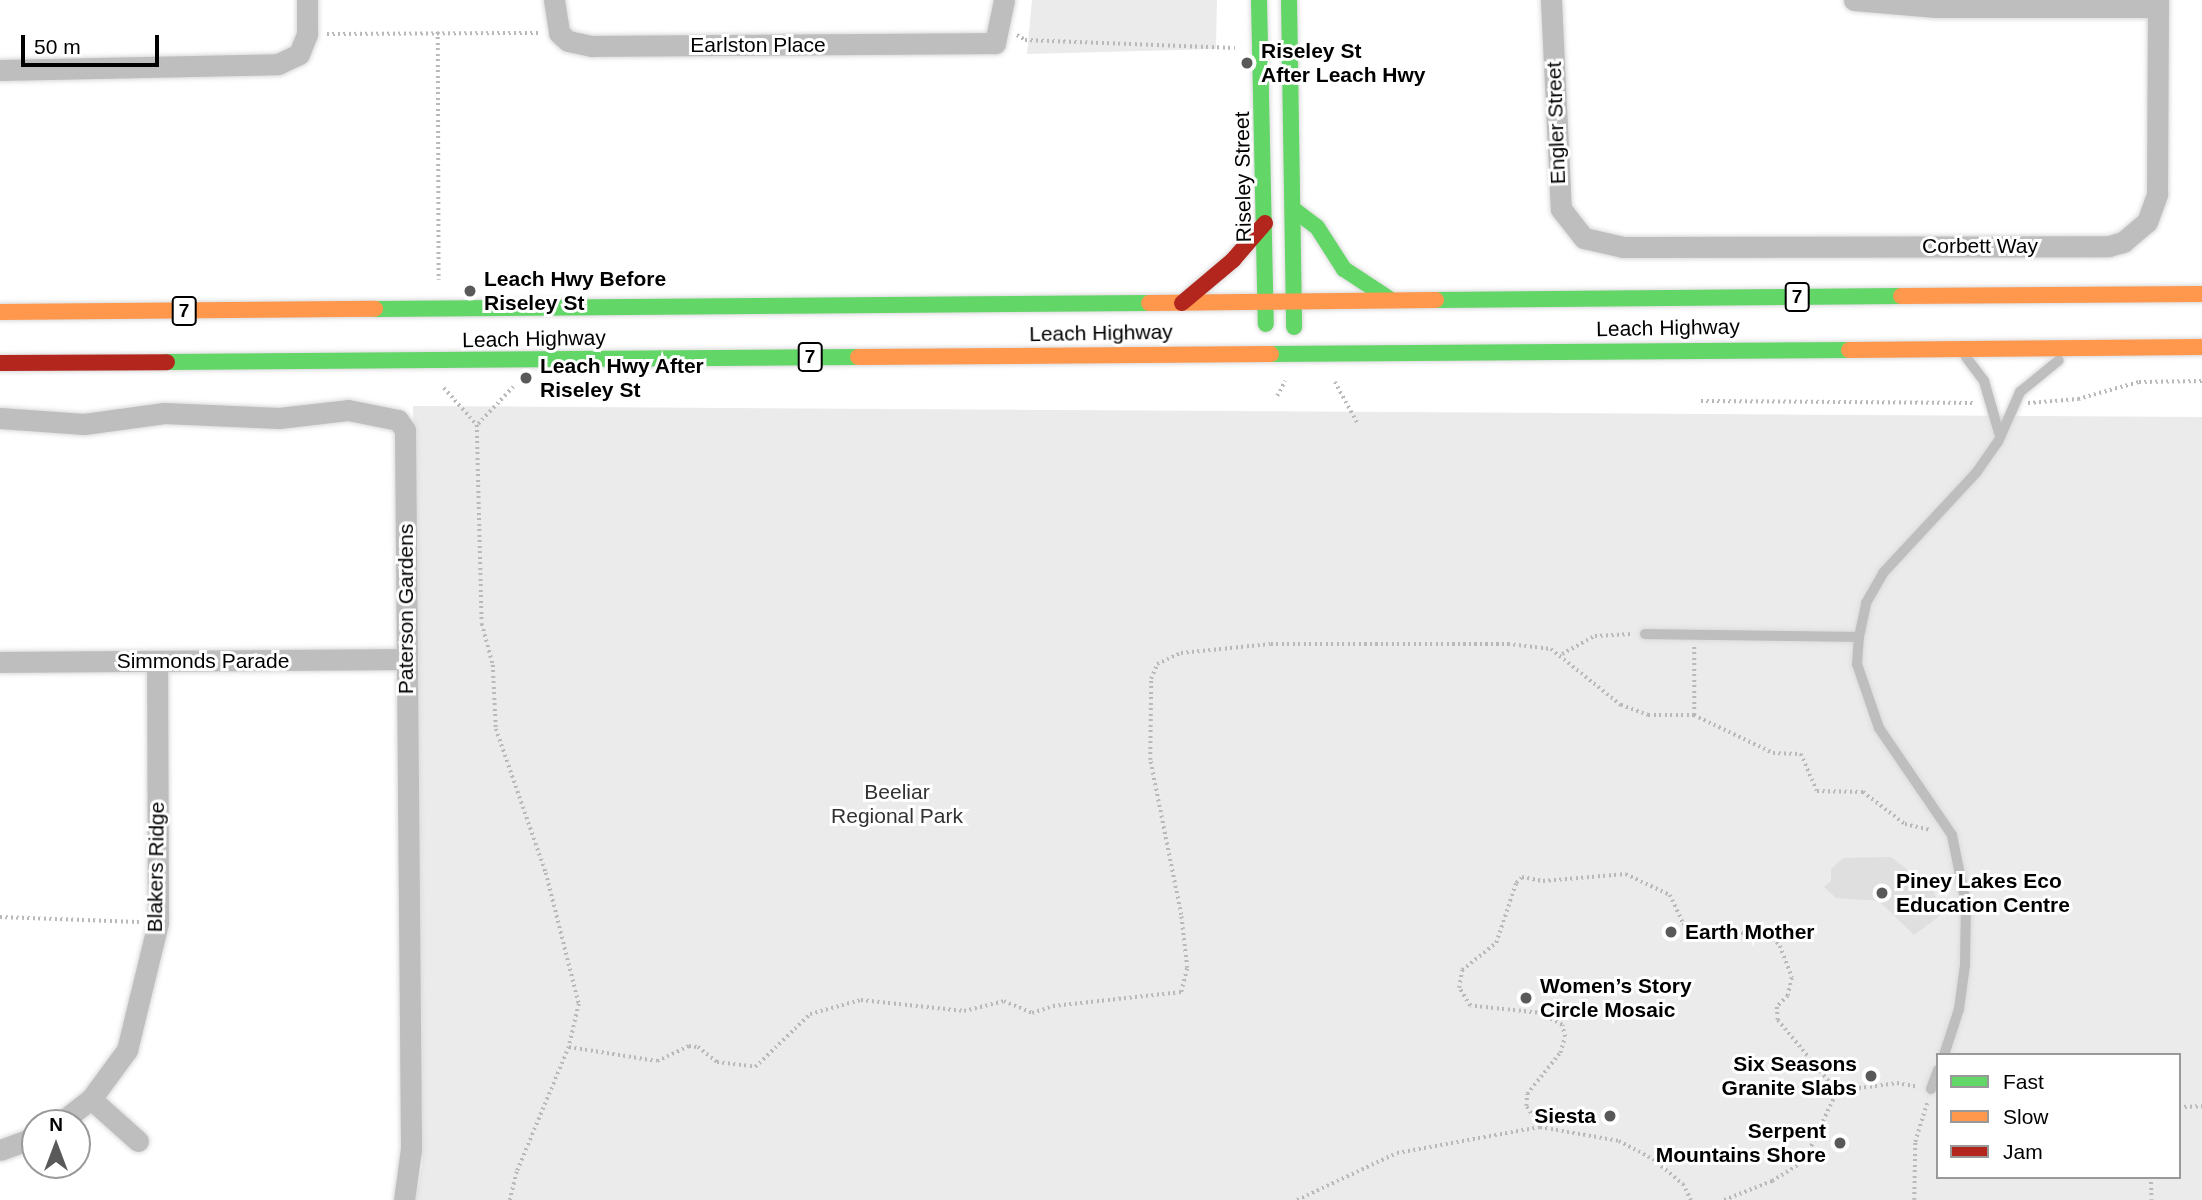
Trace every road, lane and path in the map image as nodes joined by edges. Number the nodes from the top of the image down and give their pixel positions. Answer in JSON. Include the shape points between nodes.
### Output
{"nodes":[{"id":1,"x":307,"y":0,"type":"edge"},
{"id":2,"x":554,"y":0,"type":"edge"},
{"id":3,"x":1004,"y":0,"type":"edge"},
{"id":4,"x":1259,"y":0,"type":"edge"},
{"id":5,"x":1289,"y":0,"type":"edge"},
{"id":6,"x":1552,"y":0,"type":"edge"},
{"id":7,"x":1854,"y":0,"type":"edge"},
{"id":8,"x":2158,"y":4,"type":"edge"},
{"id":9,"x":438,"y":32,"type":"junction"},
{"id":10,"x":559,"y":33,"type":"junction"},
{"id":11,"x":998,"y":33,"type":"junction"},
{"id":12,"x":307,"y":34,"type":"junction"},
{"id":13,"x":1240,"y":48,"type":"dead end"},
{"id":14,"x":0,"y":70,"type":"edge"},
{"id":15,"x":1293,"y":209,"type":"junction"},
{"id":16,"x":1265,"y":223,"type":"junction"},
{"id":17,"x":1584,"y":238,"type":"joint"},
{"id":18,"x":439,"y":285,"type":"dead end"},
{"id":19,"x":2202,"y":294,"type":"edge"},
{"id":20,"x":1391,"y":300,"type":"junction"},
{"id":21,"x":1266,"y":302,"type":"junction"},
{"id":22,"x":1295,"y":302,"type":"junction"},
{"id":23,"x":1182,"y":303,"type":"junction"},
{"id":24,"x":6,"y":312,"type":"edge"},
{"id":25,"x":75,"y":329,"type":"dead end"},
{"id":26,"x":236,"y":345,"type":"dead end"},
{"id":27,"x":2079,"y":346,"type":"junction"},
{"id":28,"x":1957,"y":347,"type":"junction"},
{"id":29,"x":2202,"y":347,"type":"edge"},
{"id":30,"x":1266,"y":353,"type":"junction"},
{"id":31,"x":1294,"y":353,"type":"junction"},
{"id":32,"x":223,"y":360,"type":"junction"},
{"id":33,"x":0,"y":363,"type":"edge"},
{"id":34,"x":1332,"y":379,"type":"dead end"},
{"id":35,"x":2202,"y":381,"type":"edge"},
{"id":36,"x":518,"y":384,"type":"dead end"},
{"id":37,"x":442,"y":386,"type":"dead end"},
{"id":38,"x":1701,"y":401,"type":"dead end"},
{"id":39,"x":1993,"y":403,"type":"junction"},
{"id":40,"x":2014,"y":404,"type":"junction"},
{"id":41,"x":0,"y":418,"type":"edge"},
{"id":42,"x":1357,"y":422,"type":"dead end"},
{"id":43,"x":478,"y":425,"type":"junction"},
{"id":44,"x":1999,"y":433,"type":"junction"},
{"id":45,"x":1645,"y":634,"type":"joint"},
{"id":46,"x":1694,"y":635,"type":"junction"},
{"id":47,"x":1859,"y":637,"type":"junction"},
{"id":48,"x":1562,"y":654,"type":"junction"},
{"id":49,"x":405,"y":659,"type":"junction"},
{"id":50,"x":0,"y":662,"type":"edge"},
{"id":51,"x":157,"y":662,"type":"junction"},
{"id":52,"x":1694,"y":715,"type":"junction"},
{"id":53,"x":1952,"y":835,"type":"junction"},
{"id":54,"x":0,"y":917,"type":"edge"},
{"id":55,"x":158,"y":923,"type":"junction"},
{"id":56,"x":569,"y":1047,"type":"junction"},
{"id":57,"x":1945,"y":1053,"type":"edge"},
{"id":58,"x":1936,"y":1075,"type":"edge"},
{"id":59,"x":1931,"y":1089,"type":"junction"},
{"id":60,"x":1837,"y":1091,"type":"junction"},
{"id":61,"x":91,"y":1099,"type":"junction"},
{"id":62,"x":2202,"y":1106,"type":"edge"},
{"id":63,"x":2181,"y":1107,"type":"edge"},
{"id":64,"x":78,"y":1109,"type":"edge"},
{"id":65,"x":1540,"y":1127,"type":"junction"},
{"id":66,"x":138,"y":1141,"type":"dead end"},
{"id":67,"x":21,"y":1142,"type":"edge"},
{"id":68,"x":0,"y":1150,"type":"edge"},
{"id":69,"x":2151,"y":1179,"type":"edge"},
{"id":70,"x":404,"y":1200,"type":"edge"},
{"id":71,"x":510,"y":1200,"type":"edge"},
{"id":72,"x":1297,"y":1200,"type":"edge"},
{"id":73,"x":1691,"y":1200,"type":"edge"},
{"id":74,"x":1724,"y":1200,"type":"edge"},
{"id":75,"x":1914,"y":1200,"type":"edge"},
{"id":76,"x":2152,"y":1200,"type":"edge"}],
"edges":[{"from":1,"to":12,"type":"street"},
{"from":2,"to":10,"type":"street"},
{"from":3,"to":11,"type":"street"},
{"from":4,"to":16,"type":"highway","name":"Riseley Street"},
{"from":5,"to":15,"type":"highway"},
{"from":6,"to":17,"type":"street","name":"Engler Street","via":[[1559,198],[1568,222]]},
{"from":7,"to":8,"type":"street","via":[[1936,8]]},
{"from":8,"to":17,"type":"street","name":"Corbett Way","via":[[2157,194],[2147,222],[2123,242],[2109,246],[1622,247]]},
{"from":9,"to":10,"type":"path"},
{"from":9,"to":12,"type":"path"},
{"from":9,"to":18,"type":"path"},
{"from":10,"to":11,"type":"street","name":"Earlston Place","via":[[568,41],[591,46]]},
{"from":11,"to":13,"type":"path","via":[[1025,40]]},
{"from":12,"to":14,"type":"street","via":[[299,54],[278,64]]},
{"from":15,"to":20,"type":"highway","via":[[1317,226],[1344,269]]},
{"from":15,"to":22,"type":"highway"},
{"from":16,"to":21,"type":"highway","name":"Riseley Street"},
{"from":16,"to":23,"type":"highway","via":[[1233,260]]},
{"from":19,"to":20,"type":"highway","name":"Leach Highway","number":"7"},
{"from":20,"to":22,"type":"highway","name":"Leach Highway","number":"7"},
{"from":21,"to":22,"type":"highway","name":"Leach Highway","number":"7"},
{"from":21,"to":23,"type":"highway","name":"Leach Highway","number":"7"},
{"from":21,"to":30,"type":"highway","name":"Riseley Street"},
{"from":22,"to":31,"type":"highway"},
{"from":23,"to":24,"type":"highway","name":"Leach Highway","number":"7","via":[[354,316]]},
{"from":24,"to":25,"type":"highway","via":[[49,329]]},
{"from":26,"to":32,"type":"highway"},
{"from":27,"to":28,"type":"highway","name":"Leach Highway","number":"7"},
{"from":27,"to":29,"type":"highway","name":"Leach Highway","number":"7"},
{"from":27,"to":40,"type":"lane","via":[[2028,383]]},
{"from":28,"to":31,"type":"highway","name":"Leach Highway","number":"7"},
{"from":28,"to":39,"type":"lane","via":[[1984,381]]},
{"from":30,"to":31,"type":"highway","name":"Leach Highway","number":"7"},
{"from":30,"to":32,"type":"highway","name":"Leach Highway","number":"7","via":[[355,355]]},
{"from":32,"to":33,"type":"highway","name":"Leach Highway","number":"7"},
{"from":34,"to":42,"type":"path","via":[[1347,397]]},
{"from":35,"to":40,"type":"path","via":[[2139,382],[2078,399]]},
{"from":36,"to":43,"type":"path","via":[[494,403]]},
{"from":37,"to":43,"type":"path"},
{"from":38,"to":39,"type":"path"},
{"from":39,"to":44,"type":"lane"},
{"from":40,"to":44,"type":"lane"},
{"from":41,"to":49,"type":"street","name":"Paterson Gardens","via":[[84,424],[164,413],[279,418],[348,411],[398,420],[407,446]]},
{"from":43,"to":56,"type":"path","via":[[482,624],[493,665],[496,729],[546,873],[579,1004]]},
{"from":44,"to":47,"type":"lane","via":[[1976,473],[1883,573],[1866,603]]},
{"from":45,"to":46,"type":"lane"},
{"from":45,"to":48,"type":"path","via":[[1595,636]]},
{"from":46,"to":47,"type":"lane"},
{"from":46,"to":52,"type":"path"},
{"from":47,"to":53,"type":"lane","via":[[1857,664],[1879,728]]},
{"from":48,"to":52,"type":"path","via":[[1592,684],[1629,709],[1648,715]]},
{"from":48,"to":56,"type":"path","via":[[1508,644],[1271,644],[1181,653],[1157,664],[1151,679],[1150,761],[1179,898],[1186,968],[1185,984],[1173,996],[1130,996],[1032,1013],[996,1000],[964,1011],[861,1000],[810,1014],[755,1067],[717,1062],[698,1047],[689,1046],[657,1061]]},
{"from":49,"to":51,"type":"street","name":"Simmonds Parade"},
{"from":49,"to":70,"type":"street","name":"Paterson Gardens","via":[[411,1149]]},
{"from":50,"to":51,"type":"street","name":"Simmonds Parade"},
{"from":51,"to":55,"type":"street","name":"Blakers Ridge"},
{"from":52,"to":53,"type":"path","via":[[1781,756],[1801,754],[1817,791],[1863,792],[1905,824]]},
{"from":53,"to":57,"type":"lane","via":[[1966,904],[1965,965],[1959,1009]]},
{"from":54,"to":55,"type":"path"},
{"from":55,"to":61,"type":"street","name":"Blakers Ridge","via":[[127,1050]]},
{"from":56,"to":71,"type":"path","via":[[517,1172]]},
{"from":58,"to":59,"type":"lane"},
{"from":59,"to":60,"type":"path","via":[[1897,1083]]},
{"from":59,"to":75,"type":"path","via":[[1914,1142]]},
{"from":60,"to":65,"type":"path","via":[[1776,1014],[1788,996],[1792,978],[1780,946],[1769,934],[1692,931],[1683,923],[1670,895],[1626,874],[1543,881],[1522,877],[1496,943],[1462,970],[1459,988],[1470,1006],[1537,1013],[1562,1025],[1565,1037],[1560,1053],[1527,1094],[1526,1106]]},
{"from":60,"to":74,"type":"path","via":[[1804,1161],[1772,1181]]},
{"from":61,"to":64,"type":"street","name":"Blakers Ridge"},
{"from":61,"to":66,"type":"street"},
{"from":62,"to":63,"type":"path"},
{"from":65,"to":72,"type":"path","via":[[1397,1153]]},
{"from":65,"to":73,"type":"path","via":[[1619,1141],[1653,1158],[1683,1184]]},
{"from":67,"to":68,"type":"street"},
{"from":69,"to":76,"type":"path"}]}
